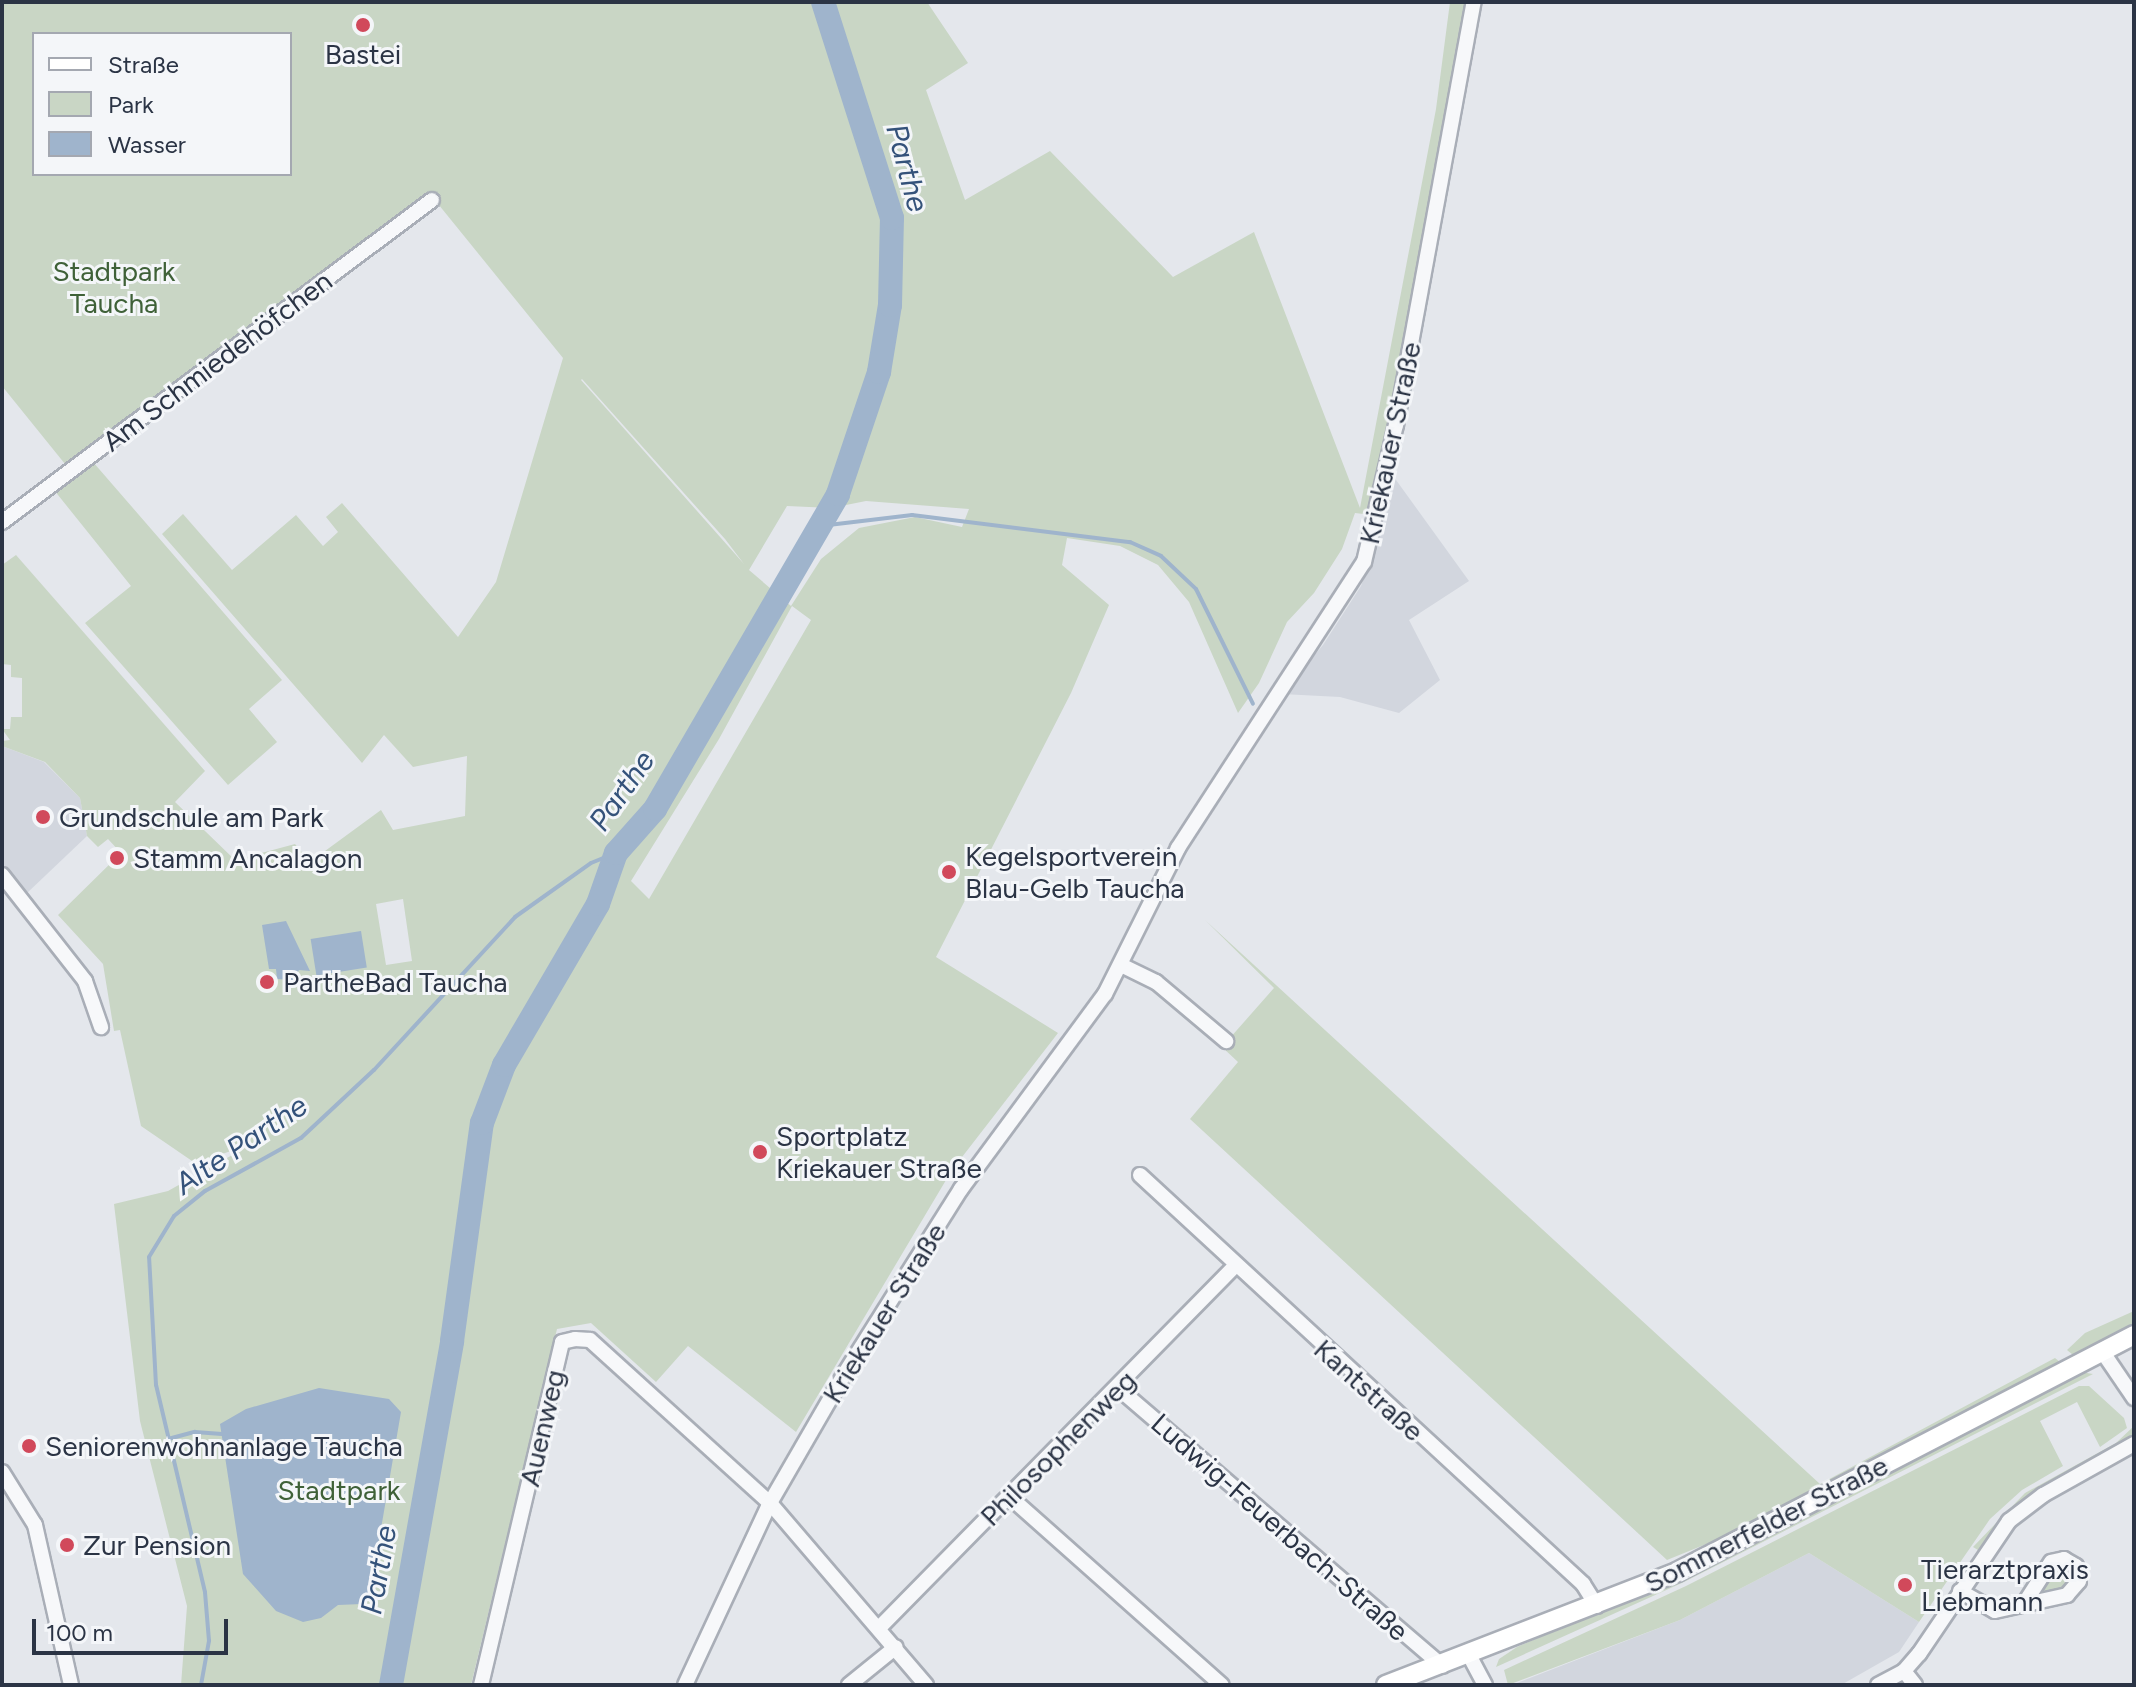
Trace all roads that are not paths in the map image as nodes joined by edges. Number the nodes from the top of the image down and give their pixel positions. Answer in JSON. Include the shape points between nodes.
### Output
{"nodes":[{"id":1,"x":1474,"y":2,"type":"edge"},
{"id":2,"x":432,"y":200,"type":"dead end"},
{"id":3,"x":2,"y":522,"type":"edge"},
{"id":4,"x":2,"y":875,"type":"edge"},
{"id":5,"x":1121,"y":965,"type":"junction"},
{"id":6,"x":101,"y":1027,"type":"dead end"},
{"id":7,"x":1226,"y":1041,"type":"dead end"},
{"id":8,"x":1140,"y":1175,"type":"dead end"},
{"id":9,"x":1234,"y":1267,"type":"junction"},
{"id":10,"x":2134,"y":1335,"type":"edge"},
{"id":11,"x":2102,"y":1351,"type":"junction"},
{"id":12,"x":1118,"y":1388,"type":"junction"},
{"id":13,"x":2134,"y":1398,"type":"edge"},
{"id":14,"x":2134,"y":1444,"type":"edge"},
{"id":15,"x":2,"y":1472,"type":"edge"},
{"id":16,"x":1010,"y":1497,"type":"junction"},
{"id":17,"x":770,"y":1503,"type":"junction"},
{"id":18,"x":1960,"y":1591,"type":"junction"},
{"id":19,"x":2024,"y":1604,"type":"dead end"},
{"id":20,"x":1597,"y":1606,"type":"junction"},
{"id":21,"x":880,"y":1627,"type":"junction"},
{"id":22,"x":896,"y":1647,"type":"junction"},
{"id":23,"x":1469,"y":1655,"type":"junction"},
{"id":24,"x":1442,"y":1666,"type":"junction"},
{"id":25,"x":1904,"y":1671,"type":"junction"},
{"id":26,"x":71,"y":1685,"type":"edge"},
{"id":27,"x":481,"y":1685,"type":"edge"},
{"id":28,"x":685,"y":1685,"type":"edge"},
{"id":29,"x":849,"y":1685,"type":"edge"},
{"id":30,"x":926,"y":1685,"type":"edge"},
{"id":31,"x":1222,"y":1685,"type":"edge"},
{"id":32,"x":1386,"y":1685,"type":"edge"},
{"id":33,"x":1485,"y":1685,"type":"edge"},
{"id":34,"x":1878,"y":1685,"type":"edge"},
{"id":35,"x":1915,"y":1685,"type":"edge"}],
"edges":[{"from":1,"to":5,"type":"street","name":"Kriekauer Straße","via":[[1396,425],[1364,562],[1178,848]]},
{"from":2,"to":3,"type":"street","name":"Am Schmiedehöfchen"},
{"from":4,"to":6,"type":"street","via":[[85,981]]},
{"from":5,"to":7,"type":"street","via":[[1156,982]]},
{"from":5,"to":17,"type":"street","name":"Kriekauer Straße","via":[[1072,1043],[961,1189]]},
{"from":8,"to":9,"type":"street","name":"Kantstraße"},
{"from":9,"to":12,"type":"street","name":"Philosophenweg"},
{"from":9,"to":20,"type":"street","name":"Kantstraße","via":[[1583,1584]]},
{"from":10,"to":11,"type":"main road","name":"Sommerfelder Straße"},
{"from":11,"to":13,"type":"street"},
{"from":11,"to":20,"type":"main road","name":"Sommerfelder Straße","via":[[1677,1572]]},
{"from":12,"to":16,"type":"street","name":"Philosophenweg"},
{"from":12,"to":24,"type":"street","name":"Ludwig-Feuerbach-Straße"},
{"from":14,"to":18,"type":"street","via":[[2023,1509]]},
{"from":15,"to":26,"type":"street","via":[[38,1533]]},
{"from":16,"to":21,"type":"street","name":"Philosophenweg"},
{"from":16,"to":31,"type":"street"},
{"from":17,"to":21,"type":"street"},
{"from":17,"to":27,"type":"street","name":"Auenweg","via":[[590,1340],[562,1342]]},
{"from":17,"to":28,"type":"street","name":"Kriekauer Straße"},
{"from":18,"to":19,"type":"street","via":[[1995,1611]]},
{"from":18,"to":25,"type":"street"},
{"from":20,"to":23,"type":"main road","name":"Sommerfelder Straße"},
{"from":21,"to":22,"type":"street"},
{"from":22,"to":29,"type":"street"},
{"from":22,"to":30,"type":"street"},
{"from":23,"to":24,"type":"main road","name":"Sommerfelder Straße"},
{"from":23,"to":33,"type":"street"},
{"from":24,"to":32,"type":"main road","name":"Sommerfelder Straße"},
{"from":25,"to":34,"type":"street"},
{"from":25,"to":35,"type":"street"}]}
